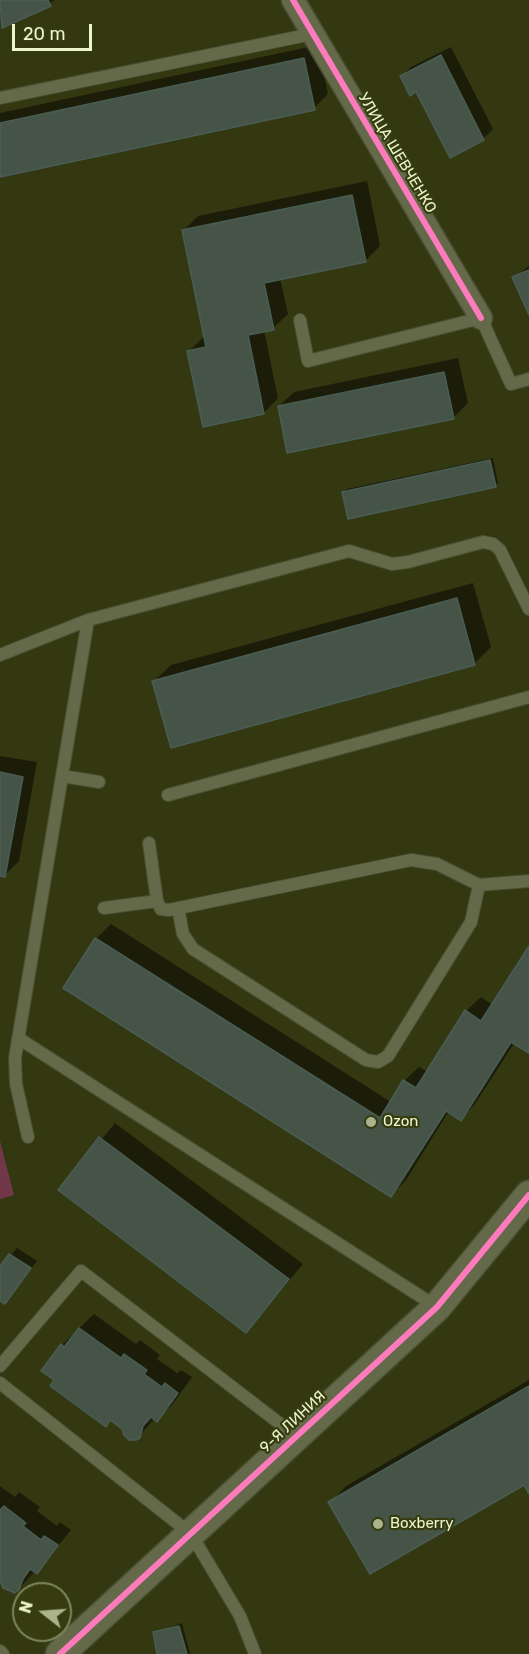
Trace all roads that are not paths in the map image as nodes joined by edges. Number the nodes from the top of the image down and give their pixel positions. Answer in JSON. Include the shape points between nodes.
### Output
{"nodes":[{"id":1,"x":293,"y":0,"type":"edge"},
{"id":2,"x":312,"y":34,"type":"junction"},
{"id":3,"x":0,"y":98,"type":"edge"},
{"id":4,"x":481,"y":318,"type":"junction"},
{"id":5,"x":300,"y":320,"type":"dead end"},
{"id":6,"x":529,"y":379,"type":"edge"},
{"id":7,"x":529,"y":609,"type":"edge"},
{"id":8,"x":88,"y":620,"type":"junction"},
{"id":9,"x":0,"y":655,"type":"edge"},
{"id":10,"x":529,"y":697,"type":"edge"},
{"id":11,"x":62,"y":776,"type":"junction"},
{"id":12,"x":99,"y":782,"type":"dead end"},
{"id":13,"x":168,"y":795,"type":"dead end"},
{"id":14,"x":149,"y":843,"type":"dead end"},
{"id":15,"x":529,"y":881,"type":"edge"},
{"id":16,"x":479,"y":885,"type":"junction"},
{"id":17,"x":157,"y":901,"type":"junction"},
{"id":18,"x":104,"y":908,"type":"dead end"},
{"id":19,"x":178,"y":908,"type":"junction"},
{"id":20,"x":18,"y":1038,"type":"junction"},
{"id":21,"x":28,"y":1137,"type":"dead end"},
{"id":22,"x":529,"y":1195,"type":"edge"},
{"id":23,"x":437,"y":1306,"type":"junction"},
{"id":24,"x":0,"y":1366,"type":"edge"},
{"id":25,"x":0,"y":1383,"type":"edge"},
{"id":26,"x":296,"y":1436,"type":"junction"},
{"id":27,"x":191,"y":1534,"type":"junction"},
{"id":28,"x":60,"y":1654,"type":"edge"},
{"id":29,"x":255,"y":1654,"type":"edge"}],
"edges":[{"from":1,"to":2,"type":"street","name":"УЛИЦА ШЕВЧЕНКО"},
{"from":2,"to":3,"type":"lane"},
{"from":2,"to":4,"type":"street","name":"УЛИЦА ШЕВЧЕНКО"},
{"from":4,"to":5,"type":"lane","via":[[308,361]]},
{"from":4,"to":6,"type":"lane","via":[[511,384]]},
{"from":7,"to":8,"type":"lane","via":[[500,550],[483,542],[392,564],[349,551],[336,553]]},
{"from":8,"to":9,"type":"lane"},
{"from":8,"to":11,"type":"lane"},
{"from":10,"to":13,"type":"lane"},
{"from":11,"to":12,"type":"lane"},
{"from":11,"to":20,"type":"lane"},
{"from":14,"to":17,"type":"lane"},
{"from":15,"to":16,"type":"lane"},
{"from":16,"to":19,"type":"lane","via":[[437,864],[411,860]]},
{"from":16,"to":19,"type":"lane","via":[[471,922],[388,1056],[378,1062],[366,1060],[193,949],[183,934]]},
{"from":17,"to":18,"type":"lane"},
{"from":17,"to":19,"type":"lane","via":[[161,909]]},
{"from":20,"to":21,"type":"lane","via":[[15,1071]]},
{"from":20,"to":23,"type":"lane"},
{"from":22,"to":23,"type":"street","name":"9-Я ЛИНИЯ"},
{"from":23,"to":26,"type":"street","name":"9-Я ЛИНИЯ"},
{"from":24,"to":26,"type":"lane","via":[[81,1271]]},
{"from":25,"to":27,"type":"lane"},
{"from":26,"to":27,"type":"street","name":"9-Я ЛИНИЯ"},
{"from":27,"to":28,"type":"street","name":"9-Я ЛИНИЯ"},
{"from":27,"to":29,"type":"lane","via":[[240,1616]]}]}
